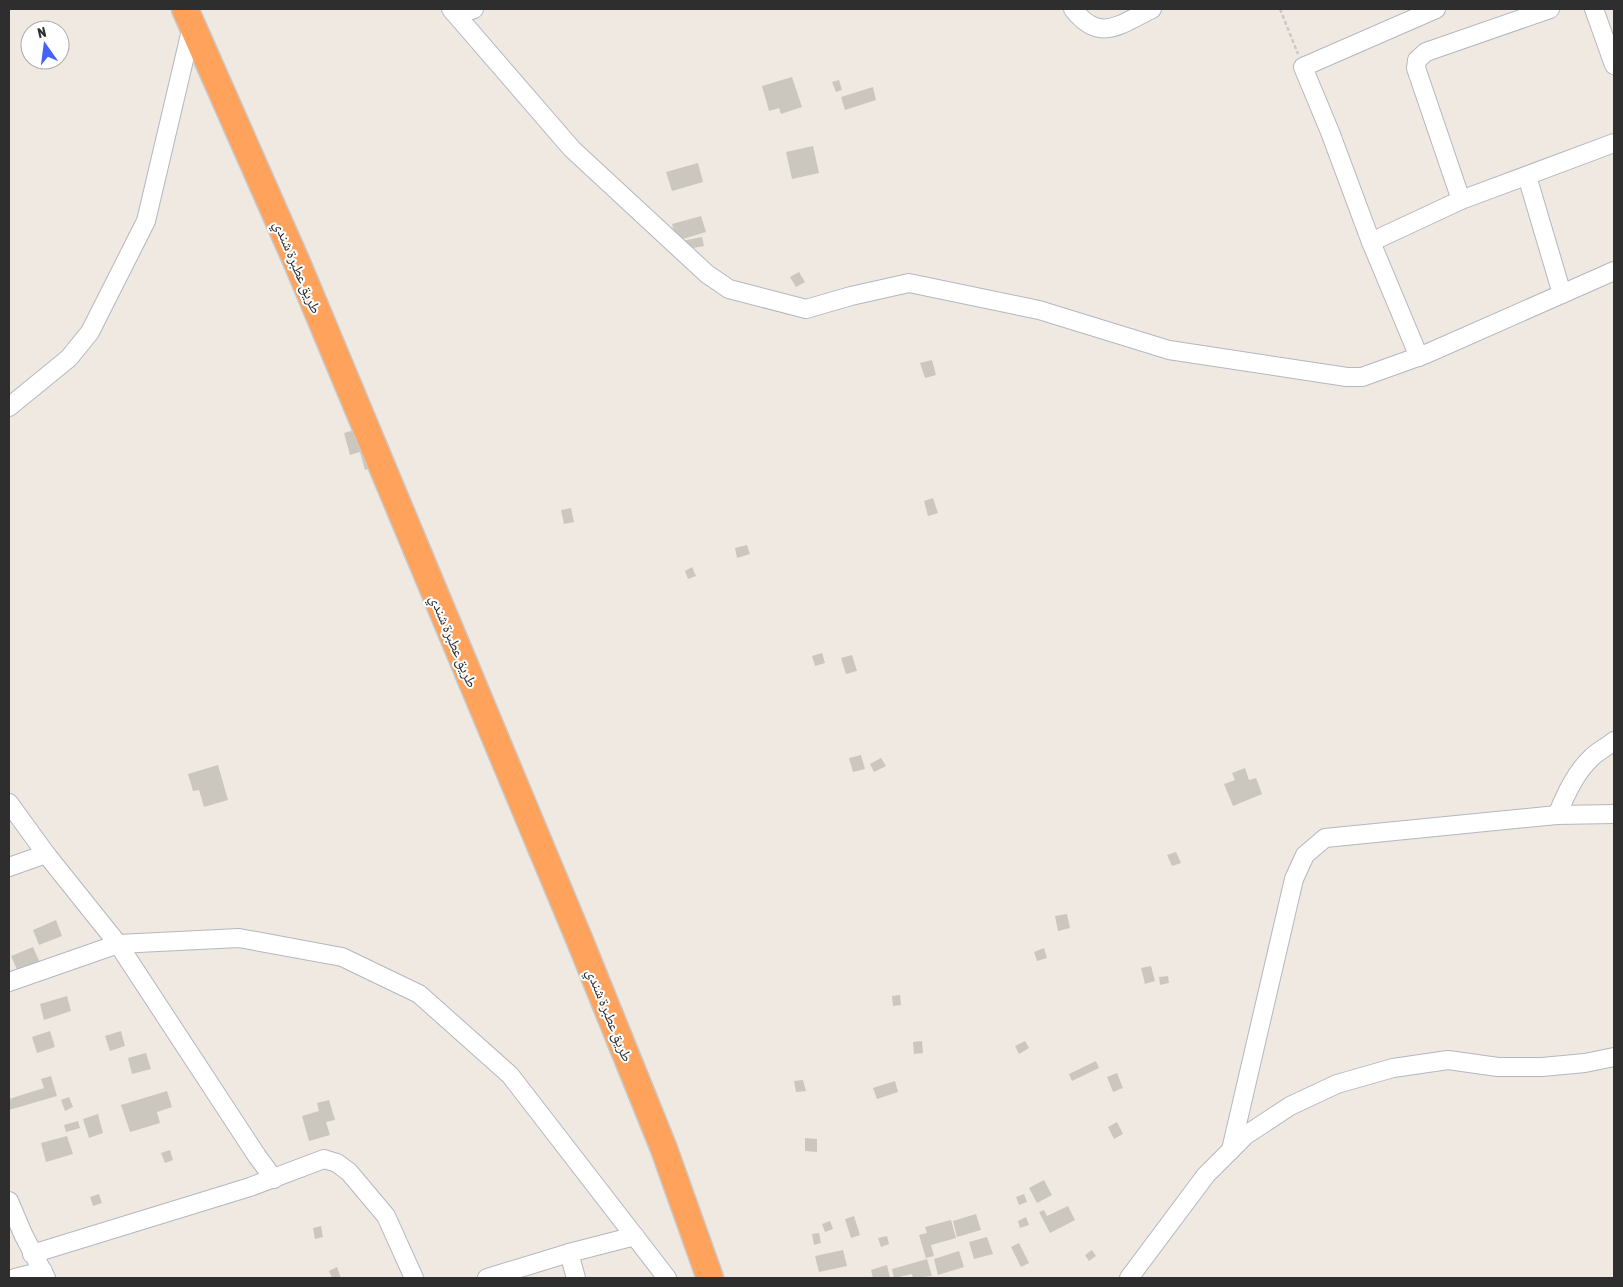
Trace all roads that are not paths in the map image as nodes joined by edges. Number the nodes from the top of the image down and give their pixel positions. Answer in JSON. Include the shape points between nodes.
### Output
{"nodes":[{"id":1,"x":474,"y":9,"type":"edge"},
{"id":2,"x":1074,"y":9,"type":"edge"},
{"id":3,"x":1152,"y":9,"type":"edge"},
{"id":4,"x":1436,"y":9,"type":"edge"},
{"id":5,"x":1550,"y":9,"type":"edge"},
{"id":6,"x":1594,"y":9,"type":"edge"},
{"id":7,"x":454,"y":12,"type":"edge"},
{"id":8,"x":189,"y":17,"type":"edge"},
{"id":9,"x":1614,"y":65,"type":"edge"},
{"id":10,"x":1614,"y":143,"type":"edge"},
{"id":11,"x":1527,"y":176,"type":"junction"},
{"id":12,"x":1461,"y":200,"type":"junction"},
{"id":13,"x":1370,"y":242,"type":"junction"},
{"id":14,"x":1614,"y":271,"type":"edge"},
{"id":15,"x":1562,"y":294,"type":"junction"},
{"id":16,"x":1419,"y":356,"type":"junction"},
{"id":17,"x":9,"y":407,"type":"edge"},
{"id":18,"x":1614,"y":741,"type":"edge"},
{"id":19,"x":9,"y":803,"type":"edge"},
{"id":20,"x":1614,"y":814,"type":"edge"},
{"id":21,"x":1556,"y":815,"type":"junction"},
{"id":22,"x":46,"y":854,"type":"junction"},
{"id":23,"x":9,"y":867,"type":"edge"},
{"id":24,"x":118,"y":944,"type":"junction"},
{"id":25,"x":9,"y":982,"type":"edge"},
{"id":26,"x":1614,"y":1058,"type":"edge"},
{"id":27,"x":1231,"y":1150,"type":"junction"},
{"id":28,"x":274,"y":1178,"type":"junction"},
{"id":29,"x":9,"y":1201,"type":"edge"},
{"id":30,"x":635,"y":1236,"type":"junction"},
{"id":31,"x":569,"y":1253,"type":"junction"},
{"id":32,"x":32,"y":1254,"type":"junction"},
{"id":33,"x":44,"y":1275,"type":"edge"},
{"id":34,"x":15,"y":1278,"type":"edge"},
{"id":35,"x":414,"y":1278,"type":"edge"},
{"id":36,"x":486,"y":1278,"type":"edge"},
{"id":37,"x":576,"y":1278,"type":"edge"},
{"id":38,"x":667,"y":1278,"type":"edge"},
{"id":39,"x":710,"y":1278,"type":"edge"},
{"id":40,"x":1129,"y":1278,"type":"edge"}],
"edges":[{"from":1,"to":7,"type":"street"},
{"from":2,"to":3,"type":"street","via":[[1082,21],[1096,28],[1112,28]]},
{"from":4,"to":13,"type":"street","via":[[1303,67]]},
{"from":5,"to":12,"type":"street","via":[[1426,52],[1417,60],[1416,68]]},
{"from":6,"to":9,"type":"street"},
{"from":7,"to":16,"type":"street","via":[[572,149],[707,274],[729,289],[806,309],[909,283],[1038,310],[1169,350],[1347,378],[1362,377]]},
{"from":8,"to":17,"type":"street","via":[[146,221],[90,332],[69,358]]},
{"from":8,"to":39,"type":"highway","name":"طريق عطبرة شندي","via":[[298,265],[580,941],[664,1149]]},
{"from":10,"to":11,"type":"street"},
{"from":11,"to":12,"type":"street"},
{"from":11,"to":15,"type":"street"},
{"from":12,"to":13,"type":"street"},
{"from":13,"to":16,"type":"street"},
{"from":14,"to":15,"type":"street"},
{"from":15,"to":16,"type":"street"},
{"from":18,"to":21,"type":"street","via":[[1593,756],[1580,772],[1568,788]]},
{"from":19,"to":22,"type":"street"},
{"from":20,"to":21,"type":"street"},
{"from":21,"to":27,"type":"street","via":[[1325,838],[1305,855],[1294,879]]},
{"from":22,"to":23,"type":"street"},
{"from":22,"to":24,"type":"street"},
{"from":24,"to":25,"type":"street"},
{"from":24,"to":28,"type":"street"},
{"from":24,"to":30,"type":"street","via":[[239,938],[342,957],[419,994],[510,1076]]},
{"from":26,"to":27,"type":"street","via":[[1542,1068],[1498,1067],[1448,1060],[1392,1068],[1338,1084],[1290,1106],[1246,1135]]},
{"from":27,"to":40,"type":"street","via":[[1206,1174]]},
{"from":28,"to":32,"type":"street"},
{"from":28,"to":35,"type":"street","via":[[324,1159],[337,1163],[349,1172],[386,1216]]},
{"from":29,"to":32,"type":"street"},
{"from":30,"to":31,"type":"street"},
{"from":30,"to":38,"type":"street"},
{"from":31,"to":36,"type":"street"},
{"from":31,"to":37,"type":"street"},
{"from":32,"to":33,"type":"street"},
{"from":33,"to":34,"type":"street"}]}
